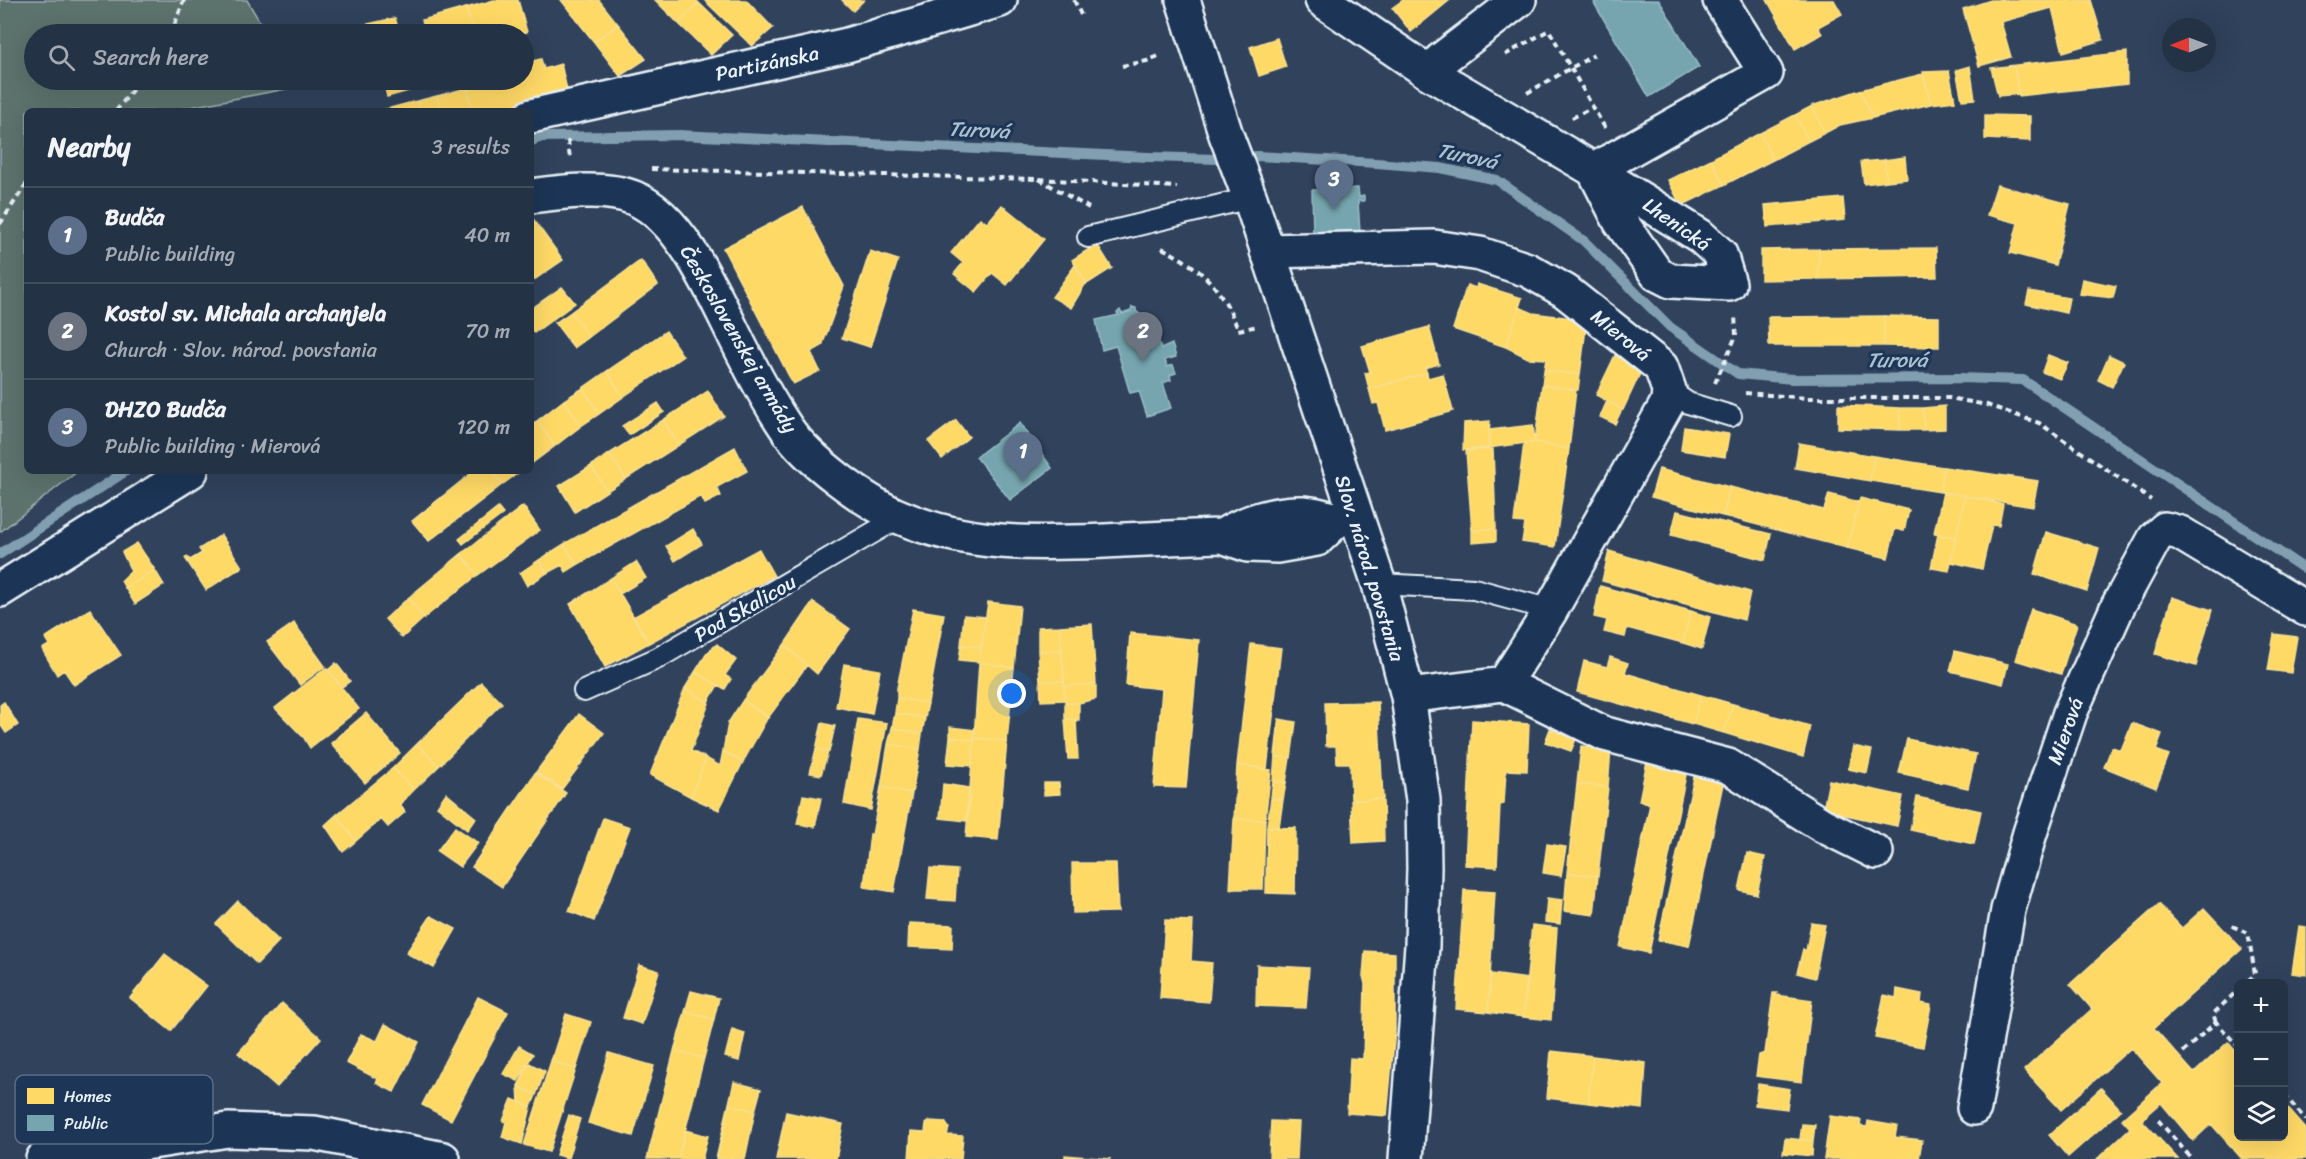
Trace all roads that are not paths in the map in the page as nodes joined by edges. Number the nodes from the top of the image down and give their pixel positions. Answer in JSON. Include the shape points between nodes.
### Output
{"nodes":[{"id":1,"x":1000,"y":0,"type":"edge"},
{"id":2,"x":1183,"y":0,"type":"edge"},
{"id":3,"x":1322,"y":0,"type":"edge"},
{"id":4,"x":1519,"y":0,"type":"edge"},
{"id":5,"x":1720,"y":0,"type":"edge"},
{"id":6,"x":1428,"y":72,"type":"junction"},
{"id":7,"x":534,"y":115,"type":"edge"},
{"id":8,"x":1246,"y":188,"type":"junction"},
{"id":9,"x":534,"y":196,"type":"edge"},
{"id":10,"x":1088,"y":237,"type":"dead end"},
{"id":11,"x":1267,"y":251,"type":"junction"},
{"id":12,"x":1669,"y":390,"type":"junction"},
{"id":13,"x":1731,"y":416,"type":"dead end"},
{"id":14,"x":186,"y":474,"type":"edge"},
{"id":15,"x":900,"y":517,"type":"junction"},
{"id":16,"x":1346,"y":518,"type":"junction"},
{"id":17,"x":1379,"y":584,"type":"junction"},
{"id":18,"x":0,"y":590,"type":"edge"},
{"id":19,"x":2306,"y":609,"type":"edge"},
{"id":20,"x":1551,"y":610,"type":"junction"},
{"id":21,"x":1504,"y":684,"type":"junction"},
{"id":22,"x":584,"y":691,"type":"dead end"},
{"id":23,"x":1408,"y":696,"type":"junction"},
{"id":24,"x":1876,"y":852,"type":"dead end"},
{"id":25,"x":1974,"y":1108,"type":"dead end"},
{"id":26,"x":213,"y":1132,"type":"edge"},
{"id":27,"x":139,"y":1144,"type":"edge"},
{"id":28,"x":43,"y":1159,"type":"edge"},
{"id":29,"x":443,"y":1159,"type":"edge"},
{"id":30,"x":1406,"y":1159,"type":"edge"}],
"edges":[{"from":1,"to":7,"type":"street","name":"Partizánska","via":[[847,45]]},
{"from":2,"to":8,"type":"street","name":"Slov. národ. povstania"},
{"from":3,"to":6,"type":"street"},
{"from":4,"to":6,"type":"street"},
{"from":5,"to":6,"type":"street","via":[[1766,73],[1607,162]]},
{"from":8,"to":10,"type":"lane"},
{"from":8,"to":11,"type":"street","name":"Slov. národ. povstania"},
{"from":9,"to":15,"type":"street","name":"Československej armády","via":[[574,190],[604,192],[633,197],[659,213],[683,241],[788,430],[840,481]]},
{"from":11,"to":12,"type":"street","name":"Mierová","via":[[1434,247],[1480,254],[1528,270],[1565,291],[1661,367]]},
{"from":11,"to":16,"type":"street","name":"Slov. národ. povstania"},
{"from":12,"to":13,"type":"lane","via":[[1688,403]]},
{"from":12,"to":20,"type":"street","via":[[1668,402]]},
{"from":14,"to":18,"type":"street"},
{"from":15,"to":16,"type":"street","name":"Československej armády","via":[[1002,543],[1222,536],[1248,545],[1283,545],[1317,539]]},
{"from":15,"to":22,"type":"lane","name":"Pod Skalicou","via":[[658,658]]},
{"from":16,"to":17,"type":"street","name":"Slov. národ. povstania"},
{"from":17,"to":20,"type":"lane","via":[[1474,589]]},
{"from":17,"to":23,"type":"street","name":"Slov. národ. povstania"},
{"from":19,"to":25,"type":"street","name":"Mierová","via":[[2180,533],[2165,529],[2155,538],[2118,606],[2070,713],[2030,834],[2008,909]]},
{"from":20,"to":21,"type":"street"},
{"from":21,"to":23,"type":"street"},
{"from":21,"to":24,"type":"street","via":[[1605,734],[1728,766],[1822,825]]},
{"from":23,"to":30,"type":"street","name":"Slov. národ. povstania","via":[[1423,800],[1424,868]]},
{"from":26,"to":29,"type":"street","via":[[314,1133]]},
{"from":27,"to":28,"type":"street"}]}
